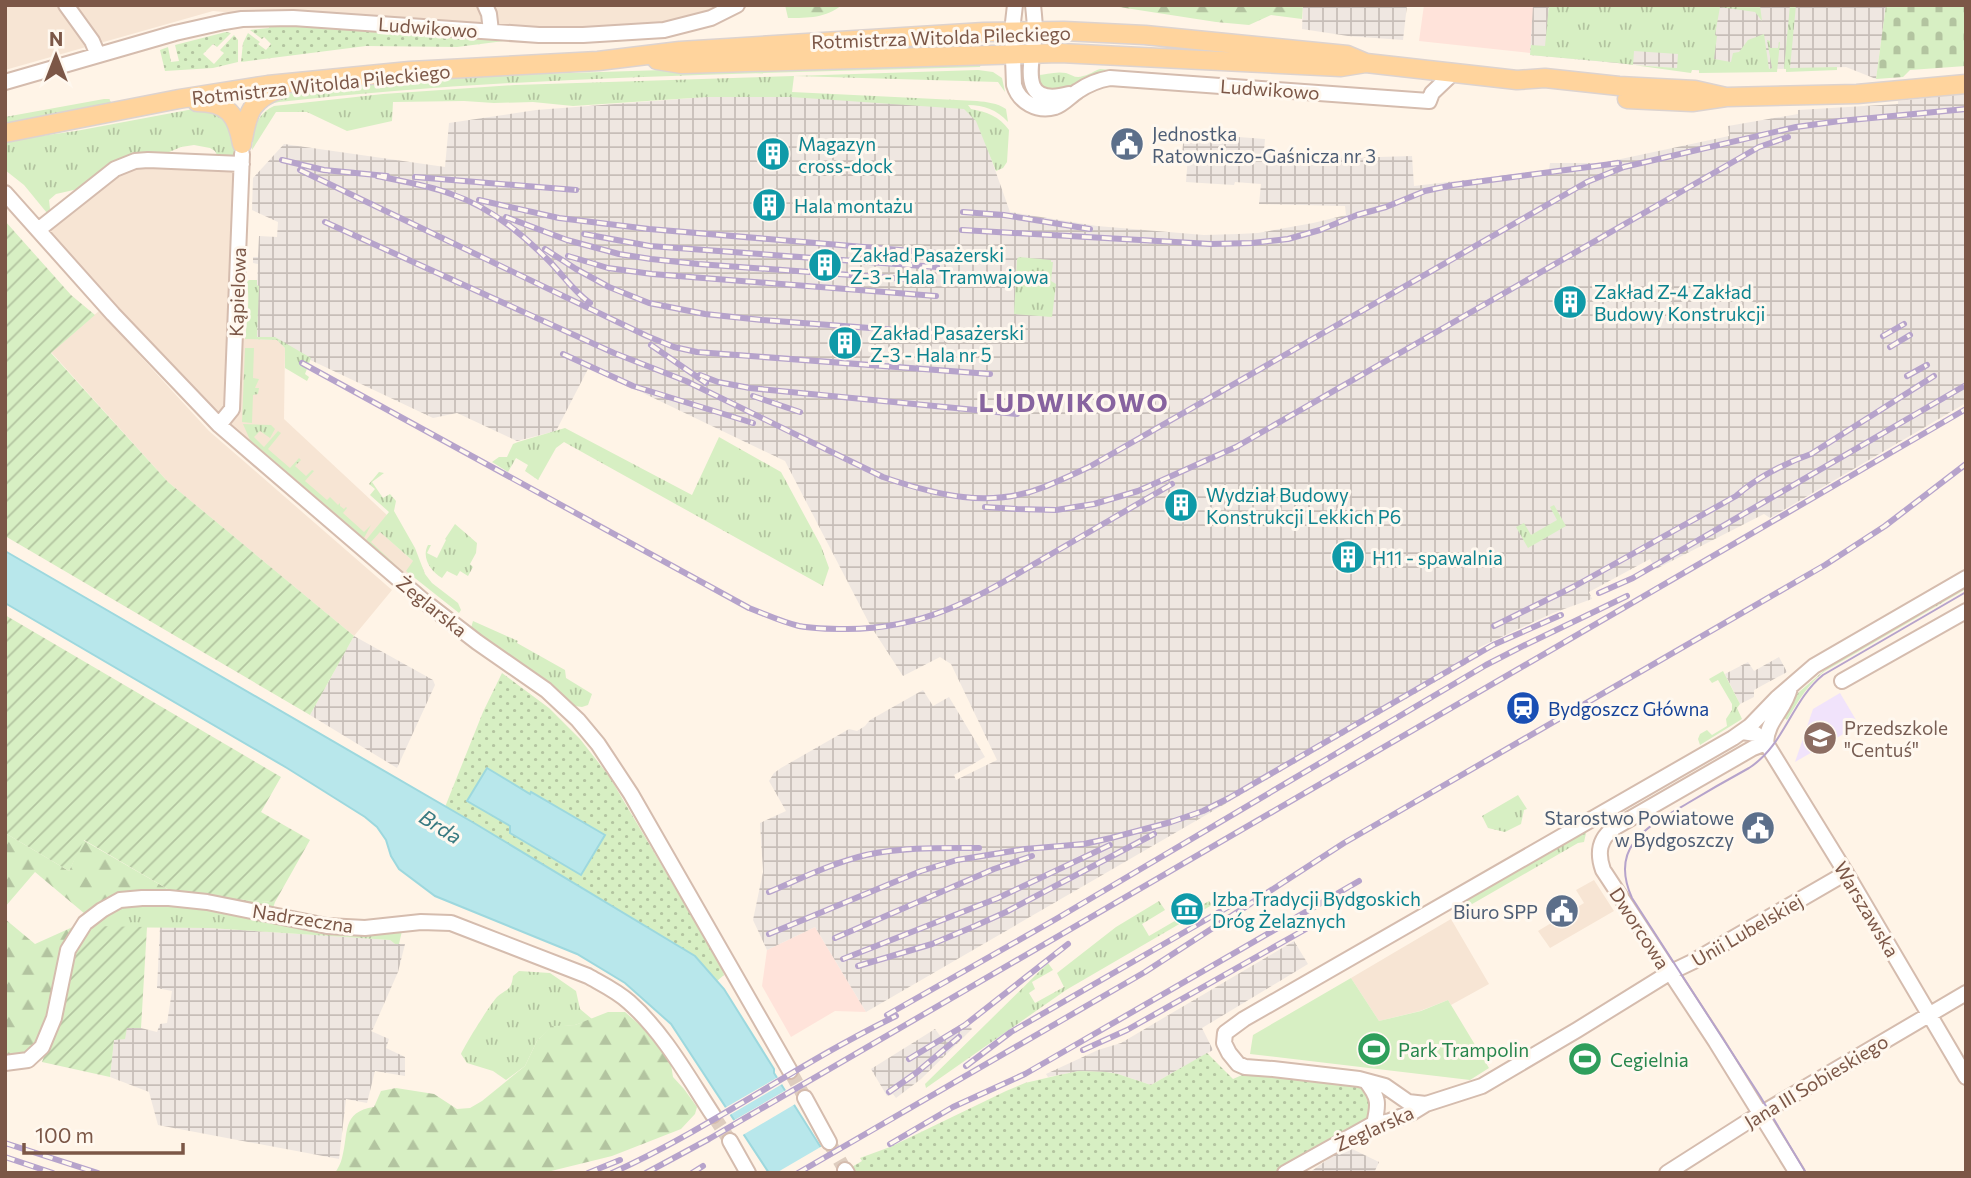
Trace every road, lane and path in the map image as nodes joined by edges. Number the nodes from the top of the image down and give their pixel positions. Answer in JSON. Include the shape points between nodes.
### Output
{"nodes":[{"id":1,"x":66,"y":5,"type":"edge"},
{"id":2,"x":485,"y":5,"type":"edge"},
{"id":3,"x":1015,"y":5,"type":"edge"},
{"id":4,"x":1033,"y":5,"type":"edge"},
{"id":5,"x":731,"y":7,"type":"edge"},
{"id":6,"x":241,"y":12,"type":"edge"},
{"id":7,"x":709,"y":12,"type":"edge"},
{"id":8,"x":1012,"y":31,"type":"junction"},
{"id":9,"x":1035,"y":31,"type":"junction"},
{"id":10,"x":491,"y":32,"type":"junction"},
{"id":11,"x":1012,"y":53,"type":"junction"},
{"id":12,"x":1032,"y":53,"type":"junction"},
{"id":13,"x":98,"y":55,"type":"junction"},
{"id":14,"x":639,"y":57,"type":"junction"},
{"id":15,"x":1366,"y":63,"type":"junction"},
{"id":16,"x":1453,"y":73,"type":"junction"},
{"id":17,"x":5,"y":82,"type":"edge"},
{"id":18,"x":299,"y":82,"type":"junction"},
{"id":19,"x":1966,"y":84,"type":"edge"},
{"id":20,"x":1077,"y":91,"type":"junction"},
{"id":21,"x":159,"y":103,"type":"junction"},
{"id":22,"x":5,"y":133,"type":"edge"},
{"id":23,"x":242,"y":154,"type":"junction"},
{"id":24,"x":5,"y":193,"type":"edge"},
{"id":25,"x":38,"y":230,"type":"junction"},
{"id":26,"x":219,"y":425,"type":"junction"},
{"id":27,"x":1966,"y":578,"type":"edge"},
{"id":28,"x":1966,"y":611,"type":"edge"},
{"id":29,"x":1842,"y":681,"type":"dead end"},
{"id":30,"x":1791,"y":687,"type":"junction"},
{"id":31,"x":1742,"y":732,"type":"junction"},
{"id":32,"x":1766,"y":743,"type":"junction"},
{"id":33,"x":1846,"y":873,"type":"junction"},
{"id":34,"x":1669,"y":973,"type":"junction"},
{"id":35,"x":1966,"y":993,"type":"edge"},
{"id":36,"x":1930,"y":1014,"type":"junction"},
{"id":37,"x":5,"y":1062,"type":"edge"},
{"id":38,"x":790,"y":1071,"type":"tunnel mouth"},
{"id":39,"x":1966,"y":1077,"type":"edge"},
{"id":40,"x":1366,"y":1081,"type":"junction"},
{"id":41,"x":806,"y":1098,"type":"tunnel mouth"},
{"id":42,"x":1426,"y":1104,"type":"junction"},
{"id":43,"x":1761,"y":1114,"type":"junction"},
{"id":44,"x":713,"y":1115,"type":"tunnel mouth"},
{"id":45,"x":1374,"y":1124,"type":"junction"},
{"id":46,"x":730,"y":1141,"type":"tunnel mouth"},
{"id":47,"x":829,"y":1142,"type":"tunnel mouth"},
{"id":48,"x":748,"y":1173,"type":"edge"},
{"id":49,"x":1285,"y":1173,"type":"edge"},
{"id":50,"x":1667,"y":1173,"type":"edge"},
{"id":51,"x":1797,"y":1173,"type":"edge"}],
"edges":[{"from":1,"to":13,"type":"street"},
{"from":2,"to":10,"type":"street"},
{"from":3,"to":8,"type":"street","name":"Ludwikowo"},
{"from":4,"to":9,"type":"street","name":"Ludwikowo"},
{"from":5,"to":7,"type":"street","name":"Ludwikowo"},
{"from":6,"to":10,"type":"street","name":"Ludwikowo"},
{"from":6,"to":13,"type":"street","name":"Ludwikowo"},
{"from":7,"to":10,"type":"street","name":"Ludwikowo","via":[[664,30],[641,33]]},
{"from":8,"to":9,"type":"main road","name":"Rotmistrza Witolda Pileckiego"},
{"from":8,"to":11,"type":"street","name":"Ludwikowo"},
{"from":8,"to":14,"type":"main road","name":"Rotmistrza Witolda Pileckiego"},
{"from":9,"to":12,"type":"street","name":"Ludwikowo"},
{"from":9,"to":15,"type":"main road","name":"Rotmistrza Witolda Pileckiego","via":[[1189,38],[1347,55]]},
{"from":11,"to":12,"type":"main road","name":"Rotmistrza Witolda Pileckiego"},
{"from":11,"to":14,"type":"main road","name":"Rotmistrza Witolda Pileckiego","via":[[682,64]]},
{"from":11,"to":20,"type":"street","name":"Ludwikowo","via":[[1015,90],[1024,101],[1055,107]]},
{"from":12,"to":15,"type":"main road","name":"Rotmistrza Witolda Pileckiego","via":[[1341,67]]},
{"from":12,"to":20,"type":"street","name":"Ludwikowo","via":[[1030,79],[1037,92],[1057,97]]},
{"from":13,"to":17,"type":"street","name":"Ludwikowo"},
{"from":14,"to":18,"type":"main road","name":"Rotmistrza Witolda Pileckiego"},
{"from":15,"to":16,"type":"main road","name":"Rotmistrza Witolda Pileckiego"},
{"from":16,"to":19,"type":"main road","name":"Rotmistrza Witolda Pileckiego","via":[[1517,80],[1543,89],[1692,102]]},
{"from":16,"to":20,"type":"street","name":"Ludwikowo","via":[[1429,101],[1110,78]]},
{"from":18,"to":21,"type":"main road","name":"Rotmistrza Witolda Pileckiego"},
{"from":18,"to":23,"type":"main road","via":[[256,103],[248,115]]},
{"from":21,"to":22,"type":"main road","name":"Rotmistrza Witolda Pileckiego"},
{"from":21,"to":23,"type":"main road","via":[[218,104],[235,118]]},
{"from":23,"to":25,"type":"street","via":[[135,161],[115,169]]},
{"from":23,"to":26,"type":"street","name":"Kąpielowa","via":[[232,409]]},
{"from":24,"to":25,"type":"street","name":"Żeglarska"},
{"from":25,"to":26,"type":"street","name":"Żeglarska"},
{"from":26,"to":38,"type":"street","name":"Żeglarska","via":[[425,602],[546,690],[578,720],[638,805]]},
{"from":27,"to":30,"type":"street","via":[[1822,661]]},
{"from":28,"to":29,"type":"street"},
{"from":30,"to":31,"type":"street"},
{"from":30,"to":32,"type":"street","via":[[1768,729]]},
{"from":31,"to":32,"type":"street","via":[[1756,734]]},
{"from":31,"to":40,"type":"street","via":[[1225,1033],[1229,1053],[1245,1067]]},
{"from":32,"to":33,"type":"street","name":"Warszawska"},
{"from":32,"to":34,"type":"street","name":"Dworcowa","via":[[1614,828],[1601,843],[1603,870]]},
{"from":33,"to":34,"type":"street","name":"Unii Lubelskiej"},
{"from":33,"to":36,"type":"street","name":"Warszawska"},
{"from":34,"to":42,"type":"street","name":"Unii Lubelskiej","via":[[1491,1081]]},
{"from":34,"to":43,"type":"street","name":"Dworcowa"},
{"from":35,"to":36,"type":"street","name":"Jana III Sobieskiego"},
{"from":36,"to":39,"type":"street","name":"Warszawska"},
{"from":36,"to":43,"type":"street","name":"Jana III Sobieskiego"},
{"from":37,"to":44,"type":"street","name":"Nadrzeczna","via":[[28,1060],[42,1047],[54,1018],[68,950],[85,923],[120,900],[169,898],[327,926],[451,923],[588,976],[628,1001],[646,1019]]},
{"from":40,"to":42,"type":"street","via":[[1385,1086],[1408,1102]]},
{"from":40,"to":45,"type":"street","via":[[1377,1097]]},
{"from":41,"to":47,"type":"street"},
{"from":42,"to":45,"type":"street","name":"Żeglarska"},
{"from":43,"to":50,"type":"street","name":"Jana III Sobieskiego"},
{"from":43,"to":51,"type":"street","name":"Dworcowa"},
{"from":45,"to":49,"type":"street","name":"Żeglarska"},
{"from":46,"to":48,"type":"street"}]}
